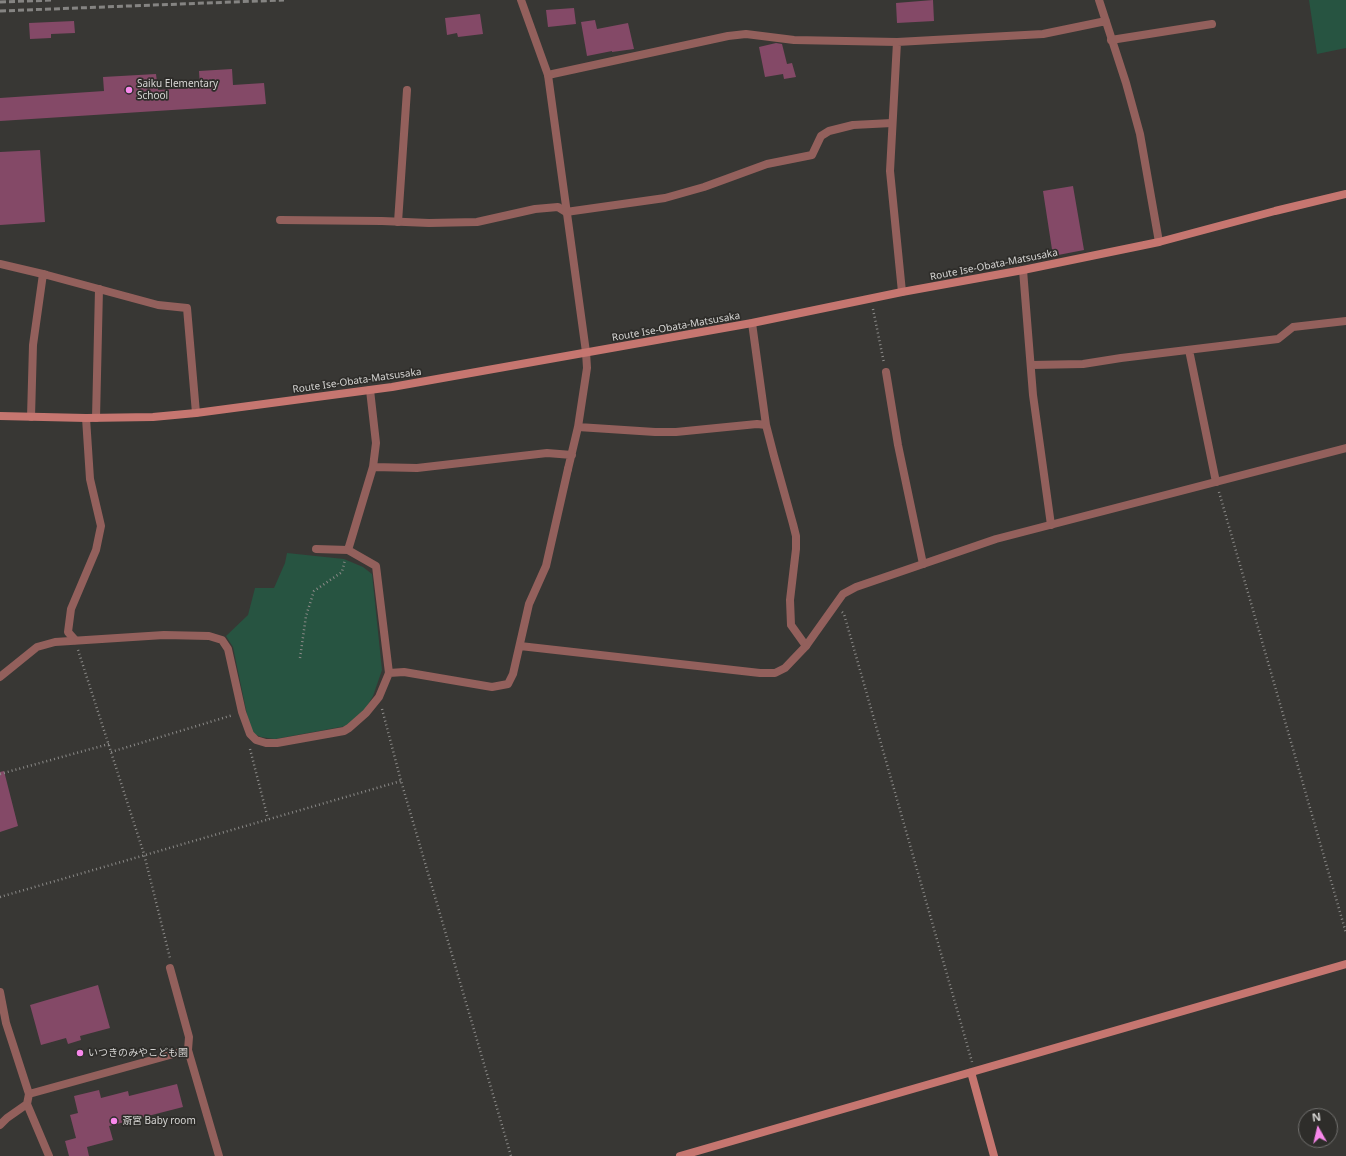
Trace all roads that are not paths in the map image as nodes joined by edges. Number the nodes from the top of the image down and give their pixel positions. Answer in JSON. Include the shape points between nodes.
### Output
{"nodes":[{"id":1,"x":521,"y":0,"type":"edge"},
{"id":2,"x":1099,"y":0,"type":"edge"},
{"id":3,"x":1106,"y":21,"type":"junction"},
{"id":4,"x":1212,"y":24,"type":"dead end"},
{"id":5,"x":1111,"y":40,"type":"junction"},
{"id":6,"x":896,"y":42,"type":"junction"},
{"id":7,"x":548,"y":75,"type":"junction"},
{"id":8,"x":407,"y":90,"type":"dead end"},
{"id":9,"x":892,"y":123,"type":"junction"},
{"id":10,"x":1346,"y":194,"type":"edge"},
{"id":11,"x":566,"y":212,"type":"junction"},
{"id":12,"x":280,"y":220,"type":"dead end"},
{"id":13,"x":398,"y":222,"type":"junction"},
{"id":14,"x":1159,"y":242,"type":"junction"},
{"id":15,"x":0,"y":264,"type":"edge"},
{"id":16,"x":1023,"y":270,"type":"junction"},
{"id":17,"x":43,"y":274,"type":"junction"},
{"id":18,"x":99,"y":289,"type":"junction"},
{"id":19,"x":902,"y":292,"type":"junction"},
{"id":20,"x":1346,"y":321,"type":"edge"},
{"id":21,"x":752,"y":323,"type":"junction"},
{"id":22,"x":1189,"y":350,"type":"junction"},
{"id":23,"x":586,"y":352,"type":"junction"},
{"id":24,"x":1031,"y":365,"type":"junction"},
{"id":25,"x":886,"y":372,"type":"road end"},
{"id":26,"x":370,"y":390,"type":"junction"},
{"id":27,"x":196,"y":413,"type":"junction"},
{"id":28,"x":0,"y":416,"type":"edge"},
{"id":29,"x":31,"y":417,"type":"junction"},
{"id":30,"x":86,"y":418,"type":"junction"},
{"id":31,"x":96,"y":418,"type":"junction"},
{"id":32,"x":766,"y":425,"type":"junction"},
{"id":33,"x":578,"y":427,"type":"junction"},
{"id":34,"x":1346,"y":448,"type":"edge"},
{"id":35,"x":572,"y":455,"type":"junction"},
{"id":36,"x":373,"y":467,"type":"junction"},
{"id":37,"x":1216,"y":482,"type":"junction"},
{"id":38,"x":1051,"y":525,"type":"junction"},
{"id":39,"x":316,"y":549,"type":"dead end"},
{"id":40,"x":348,"y":550,"type":"junction"},
{"id":41,"x":924,"y":564,"type":"junction"},
{"id":42,"x":75,"y":640,"type":"junction"},
{"id":43,"x":520,"y":646,"type":"junction"},
{"id":44,"x":806,"y":646,"type":"junction"},
{"id":45,"x":389,"y":673,"type":"junction"},
{"id":46,"x":0,"y":678,"type":"edge"},
{"id":47,"x":1346,"y":964,"type":"edge"},
{"id":48,"x":170,"y":968,"type":"road end"},
{"id":49,"x":0,"y":992,"type":"edge"},
{"id":50,"x":188,"y":1050,"type":"junction"},
{"id":51,"x":973,"y":1072,"type":"junction"},
{"id":52,"x":29,"y":1094,"type":"junction"},
{"id":53,"x":27,"y":1104,"type":"junction"},
{"id":54,"x":0,"y":1126,"type":"edge"},
{"id":55,"x":49,"y":1156,"type":"edge"},
{"id":56,"x":219,"y":1156,"type":"edge"},
{"id":57,"x":680,"y":1156,"type":"edge"},
{"id":58,"x":994,"y":1156,"type":"edge"}],
"edges":[{"from":1,"to":7,"type":"street"},
{"from":2,"to":3,"type":"street"},
{"from":3,"to":5,"type":"street"},
{"from":3,"to":6,"type":"street","via":[[1043,34]]},
{"from":4,"to":5,"type":"street"},
{"from":5,"to":14,"type":"street","via":[[1140,134]]},
{"from":6,"to":7,"type":"street","via":[[794,40],[746,34]]},
{"from":6,"to":9,"type":"street"},
{"from":7,"to":11,"type":"street"},
{"from":8,"to":13,"type":"street"},
{"from":9,"to":11,"type":"street","via":[[853,125],[829,131],[821,136],[812,154],[767,164],[665,198]]},
{"from":9,"to":19,"type":"street","via":[[890,171]]},
{"from":10,"to":14,"type":"main road","name":"Route Ise-Obata-Matsusaka"},
{"from":11,"to":13,"type":"street","via":[[558,207],[535,209],[477,222]]},
{"from":11,"to":23,"type":"street"},
{"from":12,"to":13,"type":"street"},
{"from":14,"to":16,"type":"main road","name":"Route Ise-Obata-Matsusaka"},
{"from":15,"to":17,"type":"street"},
{"from":16,"to":19,"type":"main road","name":"Route Ise-Obata-Matsusaka"},
{"from":16,"to":24,"type":"street"},
{"from":17,"to":18,"type":"street"},
{"from":17,"to":29,"type":"street","via":[[33,345]]},
{"from":18,"to":27,"type":"street","via":[[158,305],[187,308]]},
{"from":18,"to":31,"type":"street"},
{"from":19,"to":21,"type":"main road","name":"Route Ise-Obata-Matsusaka"},
{"from":20,"to":22,"type":"street","via":[[1293,327],[1278,339]]},
{"from":21,"to":23,"type":"main road","name":"Route Ise-Obata-Matsusaka"},
{"from":21,"to":32,"type":"street"},
{"from":22,"to":24,"type":"street","via":[[1083,364]]},
{"from":22,"to":37,"type":"street"},
{"from":23,"to":26,"type":"main road","name":"Route Ise-Obata-Matsusaka"},
{"from":23,"to":33,"type":"street","via":[[588,368]]},
{"from":24,"to":38,"type":"street"},
{"from":25,"to":41,"type":"street","via":[[898,445]]},
{"from":26,"to":27,"type":"main road","name":"Route Ise-Obata-Matsusaka"},
{"from":26,"to":36,"type":"street","via":[[376,443]]},
{"from":27,"to":31,"type":"main road","name":"Route Ise-Obata-Matsusaka"},
{"from":28,"to":29,"type":"main road","name":"Route Ise-Obata-Matsusaka"},
{"from":29,"to":30,"type":"main road","name":"Route Ise-Obata-Matsusaka"},
{"from":30,"to":31,"type":"main road","name":"Route Ise-Obata-Matsusaka"},
{"from":30,"to":42,"type":"street","via":[[90,479],[100,526],[96,550],[71,609],[68,632]]},
{"from":32,"to":33,"type":"street","via":[[669,432]]},
{"from":32,"to":44,"type":"street","via":[[796,536],[790,600],[791,625]]},
{"from":33,"to":35,"type":"street"},
{"from":34,"to":37,"type":"street"},
{"from":35,"to":36,"type":"street","via":[[547,453],[417,468]]},
{"from":35,"to":43,"type":"street","via":[[546,566],[530,604]]},
{"from":36,"to":40,"type":"street"},
{"from":37,"to":38,"type":"street"},
{"from":38,"to":41,"type":"street","via":[[996,539]]},
{"from":39,"to":40,"type":"street"},
{"from":40,"to":45,"type":"street","via":[[376,566]]},
{"from":41,"to":44,"type":"street","via":[[843,594]]},
{"from":42,"to":45,"type":"street","via":[[164,635],[209,636],[222,640],[228,649],[242,712],[250,734],[256,740],[277,743],[350,728],[379,697]]},
{"from":42,"to":46,"type":"street","via":[[37,647]]},
{"from":43,"to":44,"type":"street","via":[[760,673],[775,673],[785,668]]},
{"from":43,"to":45,"type":"street","via":[[508,684],[492,687],[404,672]]},
{"from":47,"to":51,"type":"main road"},
{"from":48,"to":50,"type":"street","via":[[189,1037]]},
{"from":49,"to":52,"type":"street","via":[[6,1023]]},
{"from":50,"to":52,"type":"street"},
{"from":50,"to":56,"type":"street"},
{"from":51,"to":57,"type":"main road"},
{"from":51,"to":58,"type":"main road"},
{"from":52,"to":53,"type":"street"},
{"from":53,"to":54,"type":"street"},
{"from":53,"to":55,"type":"street"}]}
